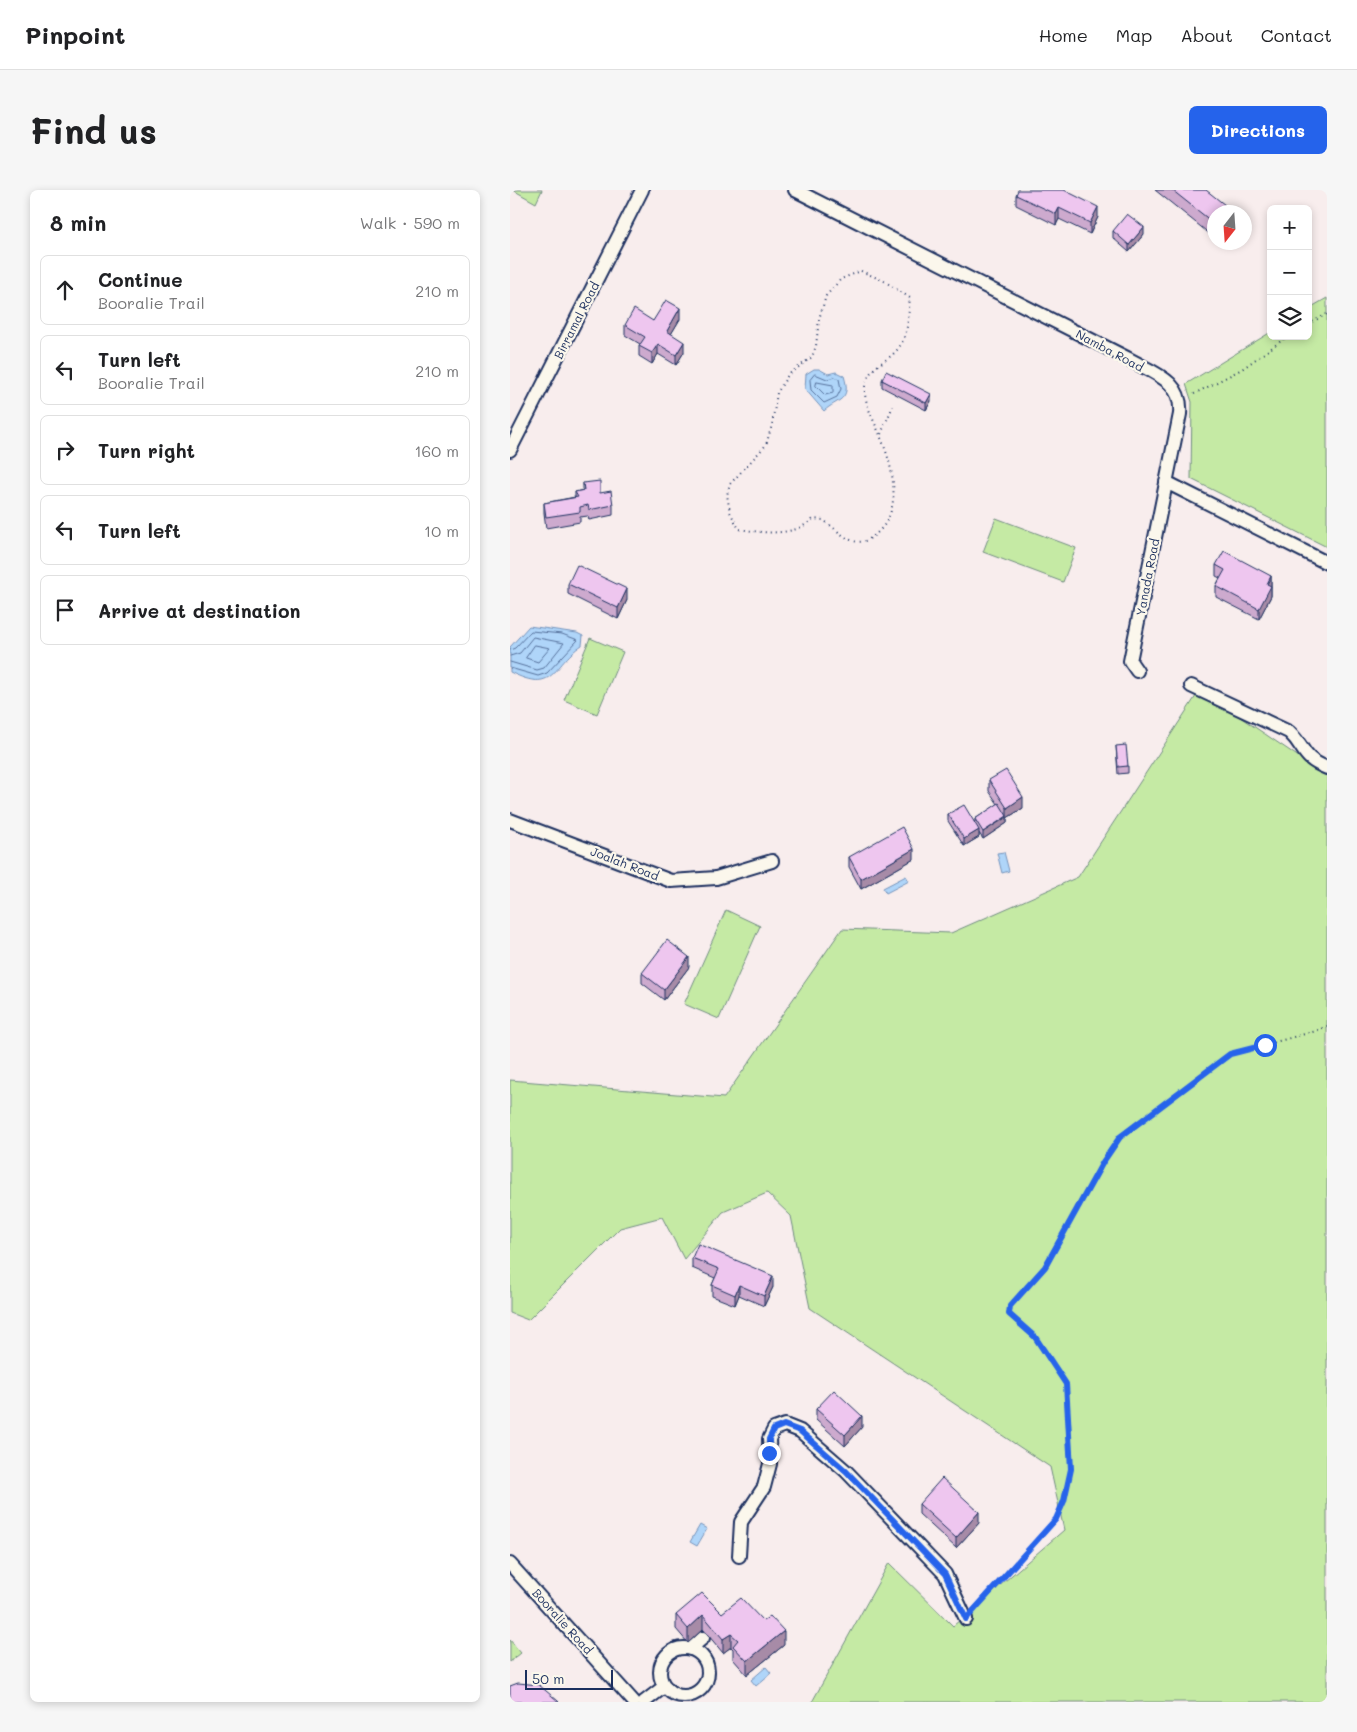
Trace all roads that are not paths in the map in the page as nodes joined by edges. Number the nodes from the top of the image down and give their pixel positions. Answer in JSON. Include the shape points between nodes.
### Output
{"nodes":[{"id":1,"x":642,"y":190,"type":"edge"},
{"id":2,"x":795,"y":190,"type":"edge"},
{"id":3,"x":510,"y":450,"type":"edge"},
{"id":4,"x":1166,"y":482,"type":"junction"},
{"id":5,"x":1327,"y":563,"type":"edge"},
{"id":6,"x":1137,"y":671,"type":"dead end"},
{"id":7,"x":1191,"y":686,"type":"dead end"},
{"id":8,"x":1327,"y":768,"type":"edge"},
{"id":9,"x":510,"y":820,"type":"edge"},
{"id":10,"x":772,"y":861,"type":"dead end"},
{"id":11,"x":739,"y":1556,"type":"dead end"},
{"id":12,"x":510,"y":1564,"type":"edge"},
{"id":13,"x":966,"y":1619,"type":"road end"},
{"id":14,"x":702,"y":1638,"type":"dead end"},
{"id":15,"x":690,"y":1649,"type":"junction"},
{"id":16,"x":665,"y":1686,"type":"junction"},
{"id":17,"x":634,"y":1702,"type":"edge"},
{"id":18,"x":644,"y":1702,"type":"edge"}],
"edges":[{"from":1,"to":3,"type":"street","name":"Birramal Road"},
{"from":2,"to":4,"type":"street","name":"Namba Road","via":[[1169,382],[1178,392],[1181,404]]},
{"from":4,"to":5,"type":"street"},
{"from":4,"to":6,"type":"street","name":"Yanada Road","via":[[1130,661]]},
{"from":7,"to":8,"type":"street","via":[[1289,732],[1300,743],[1305,756]]},
{"from":9,"to":10,"type":"street","name":"Joalah Road","via":[[671,881],[716,878]]},
{"from":11,"to":13,"type":"street","via":[[741,1522],[764,1487],[770,1464],[769,1439],[774,1429],[784,1425],[800,1431],[839,1465],[924,1551],[945,1574]]},
{"from":12,"to":17,"type":"street","name":"Booralie Road"},
{"from":14,"to":15,"type":"street"},
{"from":15,"to":16,"type":"street","via":[[683,1648],[666,1655],[660,1673]]},
{"from":15,"to":16,"type":"street","via":[[703,1657],[707,1666],[704,1685],[690,1695],[681,1696]]},
{"from":16,"to":18,"type":"street"}]}
